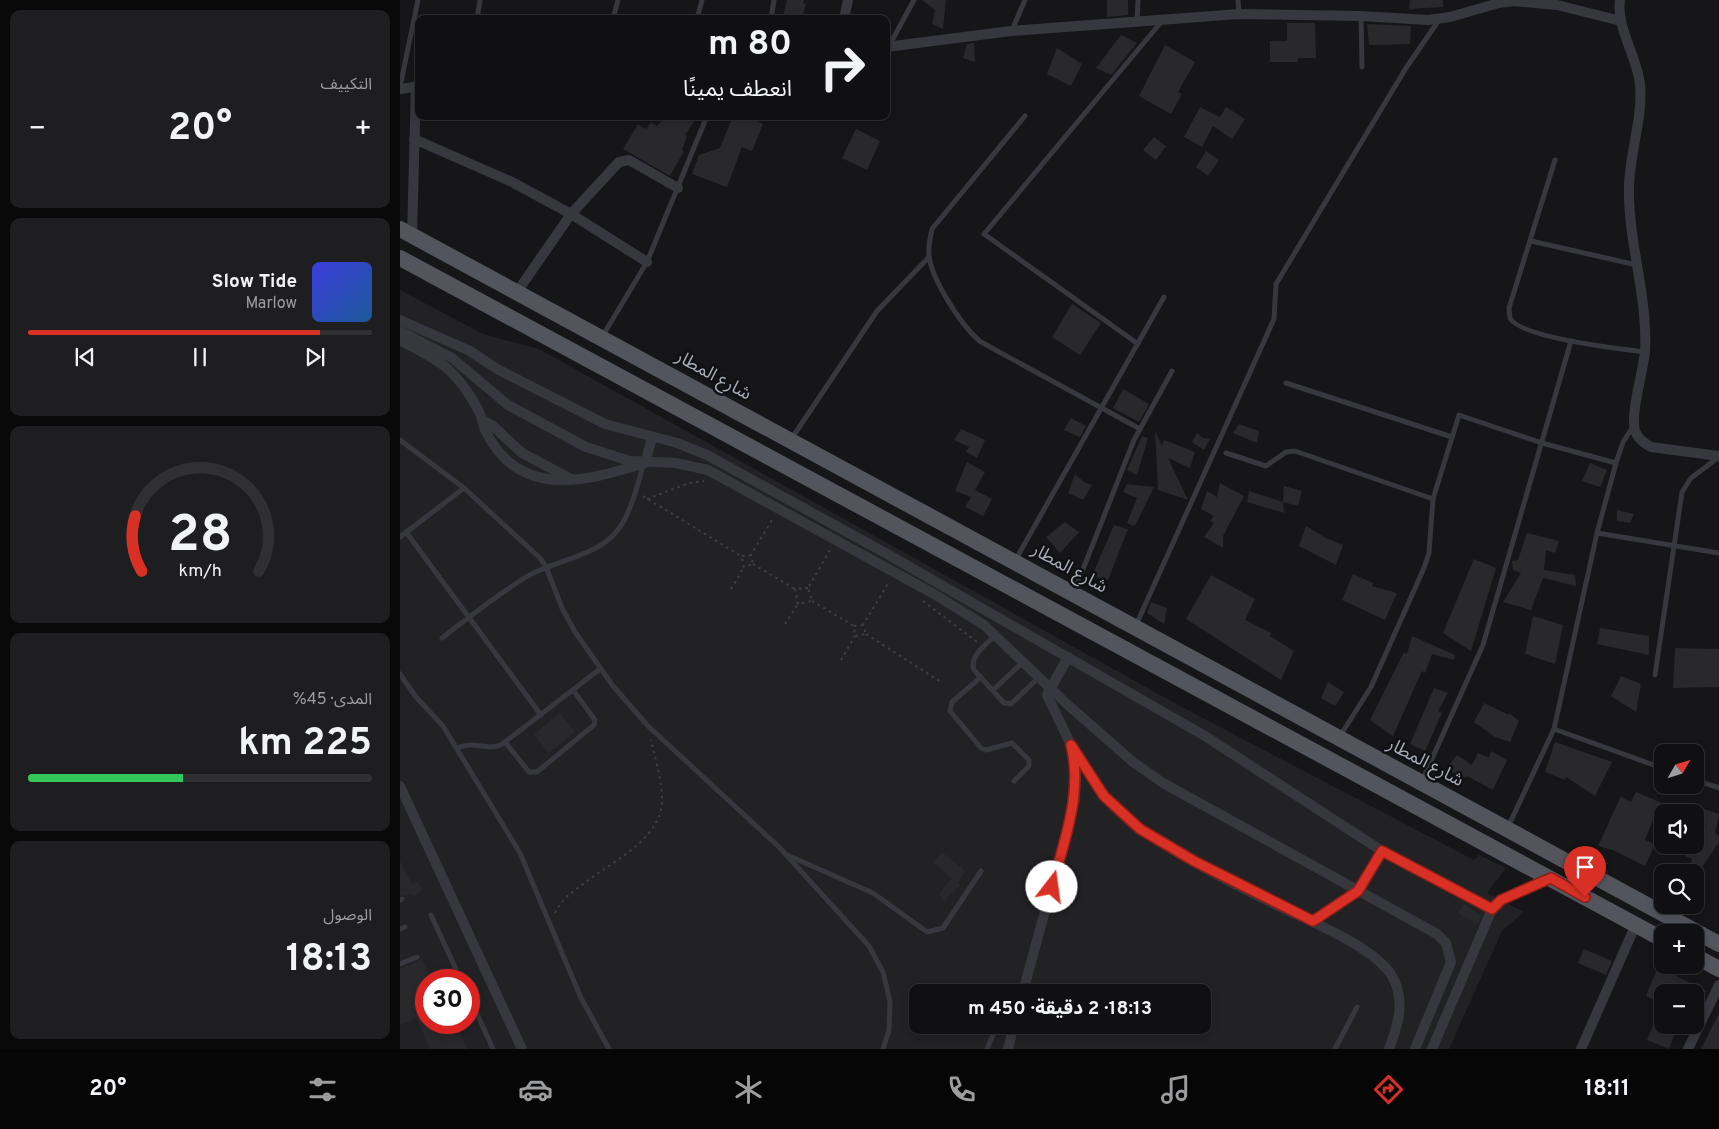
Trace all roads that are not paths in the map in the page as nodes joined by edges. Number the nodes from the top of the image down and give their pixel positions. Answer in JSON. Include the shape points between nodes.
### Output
{"nodes":[{"id":1,"x":418,"y":0,"type":"edge"},
{"id":2,"x":480,"y":0,"type":"edge"},
{"id":3,"x":618,"y":0,"type":"edge"},
{"id":4,"x":702,"y":0,"type":"edge"},
{"id":5,"x":774,"y":0,"type":"edge"},
{"id":6,"x":848,"y":0,"type":"edge"},
{"id":7,"x":914,"y":0,"type":"edge"},
{"id":8,"x":1025,"y":0,"type":"edge"},
{"id":9,"x":1138,"y":0,"type":"edge"},
{"id":10,"x":1238,"y":0,"type":"edge"},
{"id":11,"x":1620,"y":0,"type":"edge"},
{"id":12,"x":1239,"y":14,"type":"junction"},
{"id":13,"x":478,"y":15,"type":"edge"},
{"id":14,"x":614,"y":15,"type":"edge"},
{"id":15,"x":698,"y":15,"type":"edge"},
{"id":16,"x":772,"y":15,"type":"edge"},
{"id":17,"x":845,"y":15,"type":"edge"},
{"id":18,"x":1361,"y":16,"type":"junction"},
{"id":19,"x":1440,"y":19,"type":"junction"},
{"id":20,"x":1162,"y":21,"type":"junction"},
{"id":21,"x":1621,"y":21,"type":"junction"},
{"id":22,"x":1137,"y":23,"type":"junction"},
{"id":23,"x":1011,"y":31,"type":"junction"},
{"id":24,"x":890,"y":43,"type":"edge"},
{"id":25,"x":890,"y":47,"type":"edge"},
{"id":26,"x":1362,"y":67,"type":"dead end"},
{"id":27,"x":415,"y":86,"type":"edge"},
{"id":28,"x":400,"y":88,"type":"edge"},
{"id":29,"x":1025,"y":116,"type":"dead end"},
{"id":30,"x":415,"y":120,"type":"edge"},
{"id":31,"x":705,"y":120,"type":"edge"},
{"id":32,"x":414,"y":139,"type":"junction"},
{"id":33,"x":1555,"y":160,"type":"dead end"},
{"id":34,"x":678,"y":188,"type":"junction"},
{"id":35,"x":571,"y":214,"type":"junction"},
{"id":36,"x":406,"y":232,"type":"edge"},
{"id":37,"x":1531,"y":242,"type":"junction"},
{"id":38,"x":430,"y":244,"type":"junction"},
{"id":39,"x":929,"y":256,"type":"junction"},
{"id":40,"x":400,"y":258,"type":"edge"},
{"id":41,"x":647,"y":262,"type":"junction"},
{"id":42,"x":1637,"y":265,"type":"junction"},
{"id":43,"x":417,"y":268,"type":"junction"},
{"id":44,"x":517,"y":292,"type":"junction"},
{"id":45,"x":1164,"y":297,"type":"dead end"},
{"id":46,"x":400,"y":320,"type":"edge"},
{"id":47,"x":400,"y":331,"type":"edge"},
{"id":48,"x":601,"y":338,"type":"junction"},
{"id":49,"x":400,"y":340,"type":"edge"},
{"id":50,"x":1571,"y":341,"type":"junction"},
{"id":51,"x":1138,"y":344,"type":"junction"},
{"id":52,"x":1645,"y":352,"type":"junction"},
{"id":53,"x":491,"y":365,"type":"junction"},
{"id":54,"x":1172,"y":371,"type":"dead end"},
{"id":55,"x":480,"y":380,"type":"junction"},
{"id":56,"x":1286,"y":383,"type":"dead end"},
{"id":57,"x":1101,"y":409,"type":"junction"},
{"id":58,"x":482,"y":420,"type":"junction"},
{"id":59,"x":1634,"y":424,"type":"junction"},
{"id":60,"x":1140,"y":429,"type":"junction"},
{"id":61,"x":1452,"y":437,"type":"junction"},
{"id":62,"x":652,"y":438,"type":"junction"},
{"id":63,"x":400,"y":440,"type":"edge"},
{"id":64,"x":790,"y":441,"type":"junction"},
{"id":65,"x":1542,"y":443,"type":"junction"},
{"id":66,"x":1226,"y":453,"type":"dead end"},
{"id":67,"x":1719,"y":457,"type":"edge"},
{"id":68,"x":1616,"y":462,"type":"junction"},
{"id":69,"x":644,"y":463,"type":"junction"},
{"id":70,"x":571,"y":478,"type":"junction"},
{"id":71,"x":464,"y":488,"type":"junction"},
{"id":72,"x":1432,"y":499,"type":"junction"},
{"id":73,"x":406,"y":532,"type":"junction"},
{"id":74,"x":1597,"y":533,"type":"junction"},
{"id":75,"x":400,"y":537,"type":"edge"},
{"id":76,"x":1674,"y":545,"type":"junction"},
{"id":77,"x":1719,"y":552,"type":"edge"},
{"id":78,"x":1015,"y":562,"type":"junction"},
{"id":79,"x":546,"y":566,"type":"junction"},
{"id":80,"x":1073,"y":594,"type":"junction"},
{"id":81,"x":468,"y":618,"type":"junction"},
{"id":82,"x":1134,"y":628,"type":"junction"},
{"id":83,"x":995,"y":635,"type":"junction"},
{"id":84,"x":442,"y":638,"type":"dead end"},
{"id":85,"x":1068,"y":657,"type":"junction"},
{"id":86,"x":1024,"y":662,"type":"junction"},
{"id":87,"x":600,"y":669,"type":"junction"},
{"id":88,"x":400,"y":674,"type":"edge"},
{"id":89,"x":1655,"y":675,"type":"dead end"},
{"id":90,"x":981,"y":677,"type":"junction"},
{"id":91,"x":1040,"y":677,"type":"junction"},
{"id":92,"x":1050,"y":687,"type":"junction"},
{"id":93,"x":572,"y":690,"type":"junction"},
{"id":94,"x":993,"y":690,"type":"junction"},
{"id":95,"x":541,"y":714,"type":"junction"},
{"id":96,"x":1554,"y":729,"type":"junction"},
{"id":97,"x":1338,"y":739,"type":"junction"},
{"id":98,"x":505,"y":742,"type":"junction"},
{"id":99,"x":1071,"y":745,"type":"junction"},
{"id":100,"x":457,"y":748,"type":"junction"},
{"id":101,"x":1654,"y":765,"type":"edge"},
{"id":102,"x":1014,"y":781,"type":"dead end"},
{"id":103,"x":1421,"y":783,"type":"junction"},
{"id":104,"x":1704,"y":783,"type":"edge"},
{"id":105,"x":400,"y":786,"type":"edge"},
{"id":106,"x":1719,"y":788,"type":"edge"},
{"id":107,"x":1507,"y":830,"type":"junction"},
{"id":108,"x":1382,"y":851,"type":"junction"},
{"id":109,"x":784,"y":854,"type":"junction"},
{"id":110,"x":981,"y":871,"type":"dead end"},
{"id":111,"x":1551,"y":878,"type":"junction"},
{"id":112,"x":1358,"y":891,"type":"junction"},
{"id":113,"x":1492,"y":909,"type":"junction"},
{"id":114,"x":431,"y":915,"type":"dead end"},
{"id":115,"x":1313,"y":921,"type":"junction"},
{"id":116,"x":1636,"y":924,"type":"junction"},
{"id":117,"x":1654,"y":934,"type":"edge"},
{"id":118,"x":1719,"y":944,"type":"edge"},
{"id":119,"x":417,"y":957,"type":"dead end"},
{"id":120,"x":1704,"y":961,"type":"edge"},
{"id":121,"x":400,"y":964,"type":"edge"},
{"id":122,"x":456,"y":969,"type":"edge"},
{"id":123,"x":1719,"y":969,"type":"edge"},
{"id":124,"x":1027,"y":980,"type":"junction"},
{"id":125,"x":1024,"y":984,"type":"edge"},
{"id":126,"x":1026,"y":984,"type":"edge"},
{"id":127,"x":1719,"y":985,"type":"edge"},
{"id":128,"x":1357,"y":1007,"type":"dead end"},
{"id":129,"x":480,"y":1019,"type":"edge"},
{"id":130,"x":993,"y":1034,"type":"edge"},
{"id":131,"x":1012,"y":1034,"type":"edge"},
{"id":132,"x":494,"y":1049,"type":"edge"},
{"id":133,"x":522,"y":1049,"type":"edge"},
{"id":134,"x":608,"y":1049,"type":"edge"},
{"id":135,"x":883,"y":1049,"type":"edge"},
{"id":136,"x":987,"y":1049,"type":"edge"},
{"id":137,"x":1008,"y":1049,"type":"edge"},
{"id":138,"x":1335,"y":1049,"type":"edge"},
{"id":139,"x":1389,"y":1049,"type":"edge"},
{"id":140,"x":1415,"y":1049,"type":"edge"},
{"id":141,"x":1432,"y":1049,"type":"edge"},
{"id":142,"x":1581,"y":1049,"type":"edge"},
{"id":143,"x":1688,"y":1049,"type":"edge"}],
"edges":[{"from":1,"to":28,"type":"lane"},
{"from":2,"to":13,"type":"lane"},
{"from":3,"to":14,"type":"lane"},
{"from":4,"to":15,"type":"lane"},
{"from":5,"to":16,"type":"lane"},
{"from":6,"to":17,"type":"street"},
{"from":7,"to":24,"type":"lane"},
{"from":8,"to":23,"type":"lane"},
{"from":9,"to":22,"type":"lane"},
{"from":10,"to":12,"type":"lane"},
{"from":11,"to":21,"type":"street"},
{"from":12,"to":18,"type":"street"},
{"from":12,"to":20,"type":"street"},
{"from":18,"to":19,"type":"street"},
{"from":18,"to":26,"type":"lane"},
{"from":19,"to":21,"type":"street","via":[[1499,3],[1528,1],[1557,4]]},
{"from":19,"to":82,"type":"lane","via":[[1406,68],[1276,284],[1274,319]]},
{"from":20,"to":22,"type":"street"},
{"from":20,"to":51,"type":"lane","via":[[984,234]]},
{"from":21,"to":42,"type":"street","via":[[1636,62],[1640,85],[1629,184],[1631,230]]},
{"from":22,"to":23,"type":"street"},
{"from":23,"to":25,"type":"street"},
{"from":27,"to":28,"type":"street"},
{"from":29,"to":39,"type":"lane","via":[[932,229]]},
{"from":30,"to":32,"type":"street"},
{"from":31,"to":34,"type":"lane"},
{"from":32,"to":35,"type":"street","via":[[512,182]]},
{"from":32,"to":36,"type":"street"},
{"from":33,"to":37,"type":"lane"},
{"from":34,"to":35,"type":"street","via":[[629,160],[622,161]]},
{"from":34,"to":41,"type":"lane"},
{"from":35,"to":41,"type":"street"},
{"from":35,"to":44,"type":"street"},
{"from":36,"to":38,"type":"main road","name":"شارع المطار"},
{"from":37,"to":42,"type":"lane"},
{"from":37,"to":50,"type":"lane","via":[[1509,308],[1510,318],[1520,328]]},
{"from":38,"to":43,"type":"main road","via":[[415,252],[413,260]]},
{"from":38,"to":44,"type":"main road","name":"شارع المطار"},
{"from":39,"to":57,"type":"lane","via":[[957,316],[971,335],[991,350]]},
{"from":39,"to":64,"type":"lane","via":[[877,311]]},
{"from":40,"to":43,"type":"main road"},
{"from":41,"to":48,"type":"lane"},
{"from":42,"to":52,"type":"street"},
{"from":43,"to":111,"type":"main road"},
{"from":44,"to":48,"type":"main road","name":"شارع المطار"},
{"from":45,"to":51,"type":"lane"},
{"from":46,"to":53,"type":"street"},
{"from":47,"to":55,"type":"street","via":[[452,358]]},
{"from":48,"to":64,"type":"main road","name":"شارع المطار"},
{"from":49,"to":58,"type":"street","via":[[452,373],[462,384]]},
{"from":50,"to":52,"type":"lane"},
{"from":50,"to":65,"type":"lane"},
{"from":51,"to":57,"type":"lane"},
{"from":52,"to":59,"type":"street"},
{"from":53,"to":55,"type":"street"},
{"from":53,"to":62,"type":"street","via":[[605,424]]},
{"from":54,"to":60,"type":"lane"},
{"from":55,"to":69,"type":"street","via":[[508,405],[586,447]]},
{"from":56,"to":61,"type":"lane"},
{"from":57,"to":60,"type":"lane"},
{"from":57,"to":78,"type":"lane"},
{"from":58,"to":70,"type":"street","via":[[522,453]]},
{"from":58,"to":70,"type":"street","via":[[489,438],[520,469],[550,481]]},
{"from":59,"to":67,"type":"street","via":[[1639,438],[1650,447]]},
{"from":59,"to":68,"type":"lane"},
{"from":60,"to":80,"type":"lane"},
{"from":61,"to":65,"type":"lane","via":[[1459,415]]},
{"from":61,"to":72,"type":"lane"},
{"from":62,"to":69,"type":"street"},
{"from":62,"to":85,"type":"street","via":[[677,443],[707,456]]},
{"from":63,"to":71,"type":"lane"},
{"from":64,"to":78,"type":"main road","name":"شارع المطار"},
{"from":65,"to":68,"type":"lane"},
{"from":65,"to":103,"type":"lane","via":[[1483,645]]},
{"from":66,"to":72,"type":"lane","via":[[1266,466],[1286,452],[1298,451]]},
{"from":67,"to":76,"type":"lane","via":[[1686,484]]},
{"from":68,"to":74,"type":"lane"},
{"from":69,"to":70,"type":"street","via":[[599,477]]},
{"from":69,"to":79,"type":"lane","via":[[622,524],[611,538],[596,548]]},
{"from":69,"to":83,"type":"street","via":[[684,464],[720,475],[934,594]]},
{"from":71,"to":73,"type":"lane"},
{"from":71,"to":79,"type":"lane"},
{"from":72,"to":97,"type":"lane","via":[[1429,553],[1424,568],[1371,687]]},
{"from":73,"to":75,"type":"lane"},
{"from":73,"to":81,"type":"lane"},
{"from":74,"to":76,"type":"lane"},
{"from":74,"to":96,"type":"lane"},
{"from":76,"to":77,"type":"lane"},
{"from":76,"to":89,"type":"lane"},
{"from":78,"to":80,"type":"main road","name":"شارع المطار"},
{"from":79,"to":81,"type":"lane"},
{"from":79,"to":87,"type":"lane","via":[[568,620]]},
{"from":80,"to":82,"type":"main road","name":"شارع المطار"},
{"from":81,"to":84,"type":"lane"},
{"from":81,"to":95,"type":"lane"},
{"from":82,"to":97,"type":"main road","name":"شارع المطار"},
{"from":83,"to":86,"type":"street"},
{"from":83,"to":90,"type":"lane","via":[[974,658],[972,664]]},
{"from":85,"to":92,"type":"street"},
{"from":85,"to":108,"type":"street","via":[[1205,736]]},
{"from":86,"to":91,"type":"street"},
{"from":86,"to":94,"type":"lane"},
{"from":87,"to":93,"type":"lane"},
{"from":87,"to":109,"type":"lane","via":[[648,726]]},
{"from":88,"to":100,"type":"lane"},
{"from":90,"to":94,"type":"lane"},
{"from":90,"to":102,"type":"lane","via":[[952,702],[950,711],[981,748],[986,750],[1012,743],[1029,760],[1029,766]]},
{"from":91,"to":92,"type":"street"},
{"from":91,"to":94,"type":"lane","via":[[1011,704],[1006,704]]},
{"from":92,"to":99,"type":"street","via":[[1048,700]]},
{"from":92,"to":112,"type":"street","via":[[1124,754],[1163,783]]},
{"from":93,"to":95,"type":"lane"},
{"from":93,"to":98,"type":"lane","via":[[595,720],[594,725],[537,772],[529,772]]},
{"from":95,"to":98,"type":"lane"},
{"from":96,"to":101,"type":"lane"},
{"from":96,"to":107,"type":"lane"},
{"from":97,"to":103,"type":"main road","name":"شارع المطار"},
{"from":98,"to":100,"type":"lane","via":[[492,747],[468,744]]},
{"from":99,"to":115,"type":"street","via":[[1104,796],[1140,829],[1194,861]]},
{"from":99,"to":124,"type":"street","via":[[1076,772],[1074,800]]},
{"from":100,"to":134,"type":"lane","via":[[520,852],[581,998]]},
{"from":103,"to":107,"type":"main road","name":"شارع المطار"},
{"from":104,"to":106,"type":"lane"},
{"from":105,"to":133,"type":"street"},
{"from":107,"to":118,"type":"main road","name":"شارع المطار"},
{"from":108,"to":112,"type":"street"},
{"from":108,"to":113,"type":"street"},
{"from":109,"to":110,"type":"lane","via":[[873,893],[927,932],[943,928]]},
{"from":109,"to":135,"type":"lane","via":[[860,935],[877,959],[888,986],[890,1001]]},
{"from":111,"to":113,"type":"street","via":[[1501,900]]},
{"from":111,"to":116,"type":"main road"},
{"from":112,"to":115,"type":"street"},
{"from":112,"to":140,"type":"street","via":[[1437,934],[1449,949],[1450,968]]},
{"from":113,"to":141,"type":"street"},
{"from":114,"to":122,"type":"lane"},
{"from":115,"to":139,"type":"street","via":[[1375,957],[1392,976],[1400,1013]]},
{"from":116,"to":117,"type":"main road"},
{"from":116,"to":142,"type":"street"},
{"from":119,"to":121,"type":"lane"},
{"from":120,"to":123,"type":"main road"},
{"from":124,"to":125,"type":"lane"},
{"from":124,"to":126,"type":"street"},
{"from":127,"to":143,"type":"street"},
{"from":128,"to":138,"type":"lane"},
{"from":129,"to":132,"type":"lane"},
{"from":130,"to":136,"type":"lane"},
{"from":131,"to":137,"type":"street"}]}
